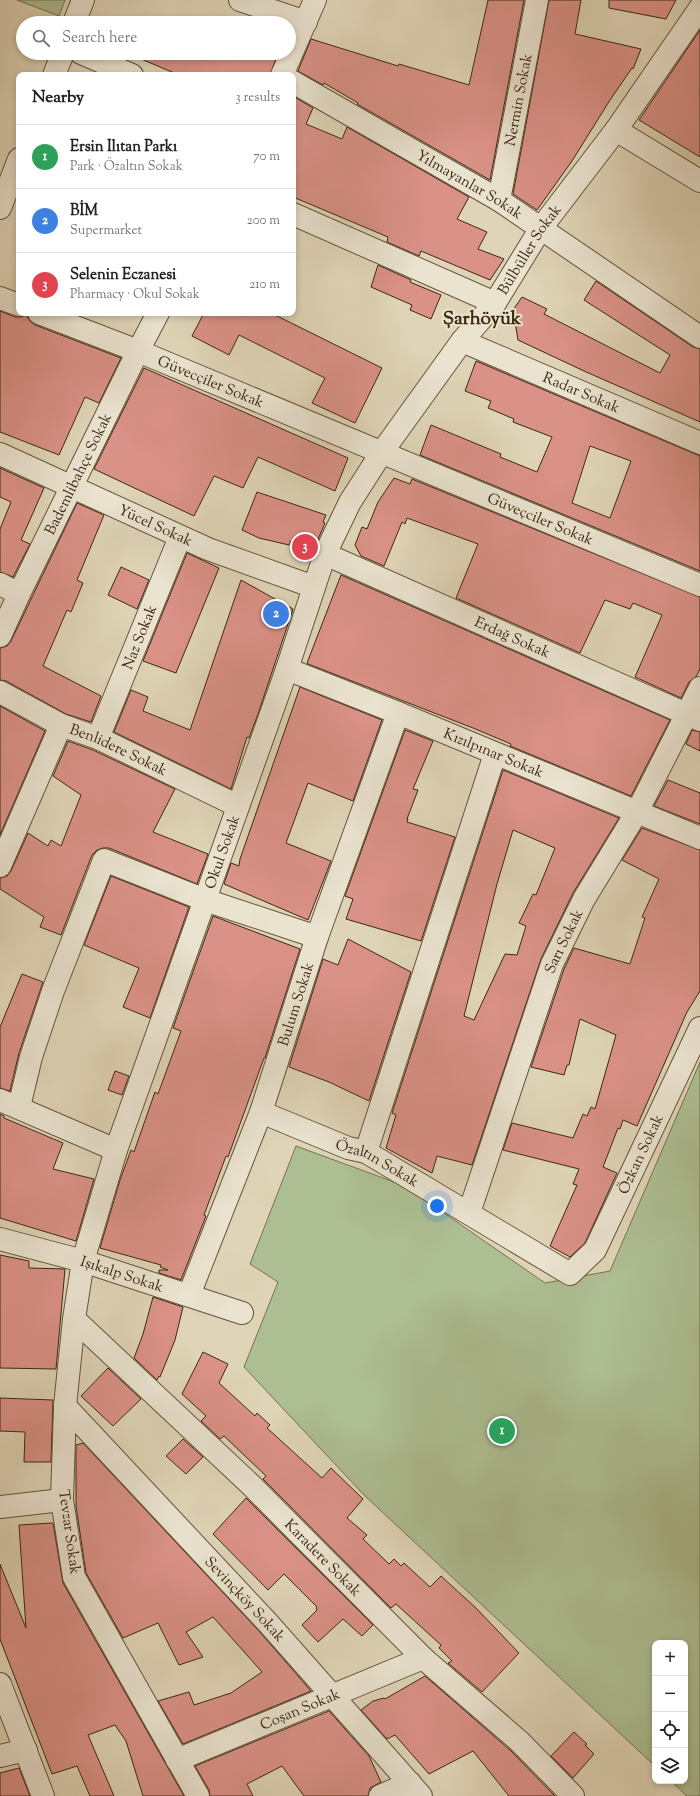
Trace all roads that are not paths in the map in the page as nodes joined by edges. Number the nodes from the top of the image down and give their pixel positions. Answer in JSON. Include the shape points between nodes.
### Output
{"nodes":[{"id":1,"x":83,"y":0,"type":"edge"},
{"id":2,"x":240,"y":0,"type":"edge"},
{"id":3,"x":315,"y":0,"type":"edge"},
{"id":4,"x":537,"y":0,"type":"edge"},
{"id":5,"x":700,"y":8,"type":"edge"},
{"id":6,"x":77,"y":16,"type":"edge"},
{"id":7,"x":288,"y":16,"type":"edge"},
{"id":8,"x":296,"y":19,"type":"edge"},
{"id":9,"x":306,"y":22,"type":"junction"},
{"id":10,"x":296,"y":44,"type":"edge"},
{"id":11,"x":60,"y":60,"type":"edge"},
{"id":12,"x":97,"y":60,"type":"edge"},
{"id":13,"x":289,"y":60,"type":"edge"},
{"id":14,"x":55,"y":72,"type":"edge"},
{"id":15,"x":125,"y":72,"type":"edge"},
{"id":16,"x":283,"y":72,"type":"edge"},
{"id":17,"x":296,"y":84,"type":"edge"},
{"id":18,"x":616,"y":130,"type":"junction"},
{"id":19,"x":16,"y":167,"type":"edge"},
{"id":20,"x":700,"y":181,"type":"edge"},
{"id":21,"x":499,"y":200,"type":"junction"},
{"id":22,"x":0,"y":208,"type":"edge"},
{"id":23,"x":296,"y":215,"type":"edge"},
{"id":24,"x":541,"y":228,"type":"junction"},
{"id":25,"x":0,"y":298,"type":"edge"},
{"id":26,"x":495,"y":303,"type":"junction"},
{"id":27,"x":16,"y":304,"type":"edge"},
{"id":28,"x":47,"y":316,"type":"edge"},
{"id":29,"x":156,"y":316,"type":"edge"},
{"id":30,"x":700,"y":337,"type":"edge"},
{"id":31,"x":462,"y":341,"type":"junction"},
{"id":32,"x":138,"y":351,"type":"junction"},
{"id":33,"x":700,"y":443,"type":"edge"},
{"id":34,"x":382,"y":452,"type":"junction"},
{"id":35,"x":0,"y":454,"type":"edge"},
{"id":36,"x":72,"y":488,"type":"junction"},
{"id":37,"x":180,"y":537,"type":"junction"},
{"id":38,"x":325,"y":554,"type":"junction"},
{"id":39,"x":700,"y":585,"type":"edge"},
{"id":40,"x":314,"y":587,"type":"junction"},
{"id":41,"x":9,"y":589,"type":"edge"},
{"id":42,"x":0,"y":636,"type":"edge"},
{"id":43,"x":288,"y":669,"type":"junction"},
{"id":44,"x":700,"y":688,"type":"edge"},
{"id":45,"x":0,"y":692,"type":"edge"},
{"id":46,"x":398,"y":713,"type":"junction"},
{"id":47,"x":693,"y":717,"type":"edge"},
{"id":48,"x":62,"y":725,"type":"junction"},
{"id":49,"x":98,"y":738,"type":"junction"},
{"id":50,"x":495,"y":754,"type":"junction"},
{"id":51,"x":238,"y":806,"type":"junction"},
{"id":52,"x":637,"y":812,"type":"junction"},
{"id":53,"x":700,"y":838,"type":"edge"},
{"id":54,"x":0,"y":866,"type":"edge"},
{"id":55,"x":205,"y":900,"type":"junction"},
{"id":56,"x":317,"y":937,"type":"junction"},
{"id":57,"x":699,"y":1033,"type":"edge"},
{"id":58,"x":10,"y":1103,"type":"edge"},
{"id":59,"x":261,"y":1112,"type":"junction"},
{"id":60,"x":116,"y":1150,"type":"junction"},
{"id":61,"x":366,"y":1152,"type":"junction"},
{"id":62,"x":469,"y":1213,"type":"junction"},
{"id":63,"x":0,"y":1239,"type":"edge"},
{"id":64,"x":83,"y":1261,"type":"junction"},
{"id":65,"x":570,"y":1274,"type":"joint"},
{"id":66,"x":189,"y":1295,"type":"junction"},
{"id":67,"x":242,"y":1313,"type":"dead end"},
{"id":68,"x":74,"y":1319,"type":"junction"},
{"id":69,"x":65,"y":1406,"type":"junction"},
{"id":70,"x":62,"y":1500,"type":"junction"},
{"id":71,"x":0,"y":1507,"type":"edge"},
{"id":72,"x":423,"y":1658,"type":"junction"},
{"id":73,"x":0,"y":1684,"type":"edge"},
{"id":74,"x":332,"y":1696,"type":"junction"},
{"id":75,"x":26,"y":1750,"type":"junction"},
{"id":76,"x":0,"y":1756,"type":"edge"},
{"id":77,"x":177,"y":1760,"type":"junction"},
{"id":78,"x":415,"y":1790,"type":"edge"},
{"id":79,"x":43,"y":1796,"type":"edge"},
{"id":80,"x":198,"y":1796,"type":"edge"},
{"id":81,"x":380,"y":1796,"type":"edge"},
{"id":82,"x":573,"y":1796,"type":"edge"}],
"edges":[{"from":1,"to":6,"type":"street"},
{"from":2,"to":7,"type":"street"},
{"from":3,"to":9,"type":"street"},
{"from":4,"to":21,"type":"street","name":"Nermin Sokak"},
{"from":5,"to":18,"type":"street","name":"Bülbüller Sokak"},
{"from":8,"to":9,"type":"street"},
{"from":9,"to":10,"type":"street"},
{"from":11,"to":14,"type":"street"},
{"from":12,"to":15,"type":"street"},
{"from":13,"to":16,"type":"street"},
{"from":17,"to":21,"type":"street","name":"Yılmayanlar Sokak"},
{"from":18,"to":20,"type":"street"},
{"from":18,"to":24,"type":"street","name":"Bülbüller Sokak"},
{"from":19,"to":22,"type":"street"},
{"from":21,"to":24,"type":"street","name":"Yılmayanlar Sokak"},
{"from":23,"to":26,"type":"street"},
{"from":24,"to":26,"type":"street","name":"Bülbüller Sokak"},
{"from":24,"to":30,"type":"street","name":"Yılmayanlar Sokak"},
{"from":25,"to":27,"type":"street"},
{"from":26,"to":31,"type":"street","name":"Bülbüller Sokak"},
{"from":28,"to":32,"type":"street","name":"Güvecçiler Sokak"},
{"from":29,"to":32,"type":"street","name":"Bademlibahçe Sokak"},
{"from":31,"to":33,"type":"street","name":"Radar Sokak"},
{"from":31,"to":34,"type":"street","name":"Bülbüller Sokak"},
{"from":32,"to":34,"type":"street","name":"Güvecçiler Sokak"},
{"from":32,"to":36,"type":"street","name":"Bademlibahçe Sokak"},
{"from":34,"to":38,"type":"street","name":"Bülbüller Sokak","via":[[350,502]]},
{"from":34,"to":39,"type":"street","name":"Güveçciler Sokak"},
{"from":35,"to":36,"type":"street","name":"Yücel Sokak"},
{"from":36,"to":37,"type":"street","name":"Yücel Sokak"},
{"from":36,"to":41,"type":"street","name":"Bademlibahçe Sokak"},
{"from":37,"to":40,"type":"street","name":"Yücel Sokak"},
{"from":37,"to":49,"type":"street","name":"Naz Sokak"},
{"from":38,"to":40,"type":"street","name":"Okul Sokak"},
{"from":38,"to":47,"type":"street","name":"Erdağ Sokak"},
{"from":40,"to":43,"type":"street","name":"Okul Sokak"},
{"from":41,"to":42,"type":"street","name":"Bademlibahçe Sokak"},
{"from":43,"to":46,"type":"street","name":"Kızılpınar Sokak"},
{"from":43,"to":51,"type":"street","name":"Okul Sokak"},
{"from":44,"to":47,"type":"street","name":"Sarı Sokak"},
{"from":45,"to":48,"type":"street","name":"Benlidere Sokak"},
{"from":46,"to":50,"type":"street","name":"Kızılpınar Sokak"},
{"from":46,"to":56,"type":"street","name":"Bulum Sokak"},
{"from":47,"to":52,"type":"street","name":"Sarı Sokak"},
{"from":48,"to":49,"type":"street","name":"Benlidere Sokak"},
{"from":48,"to":54,"type":"street"},
{"from":49,"to":51,"type":"street","name":"Benlidere Sokak"},
{"from":50,"to":52,"type":"street","name":"Kızılpınar Sokak"},
{"from":50,"to":61,"type":"street"},
{"from":51,"to":55,"type":"street","name":"Okul Sokak"},
{"from":52,"to":53,"type":"street","name":"Kızılpınar Sokak"},
{"from":52,"to":62,"type":"street","name":"Sarı Sokak","via":[[584,899],[552,964]]},
{"from":55,"to":56,"type":"street"},
{"from":55,"to":58,"type":"street","via":[[104,860],[31,1057]]},
{"from":55,"to":60,"type":"street","name":"Okul Sokak"},
{"from":56,"to":59,"type":"street","name":"Bulum Sokak"},
{"from":57,"to":65,"type":"street","name":"Özkan Sokak","via":[[594,1250]]},
{"from":58,"to":60,"type":"street"},
{"from":59,"to":61,"type":"street","name":"Özaltın Sokak","via":[[348,1148]]},
{"from":59,"to":66,"type":"street","name":"Bulum Sokak"},
{"from":60,"to":64,"type":"street","name":"Okul Sokak"},
{"from":61,"to":62,"type":"street","name":"Özaltın Sokak"},
{"from":62,"to":65,"type":"street","name":"Özaltın Sokak"},
{"from":63,"to":64,"type":"street","name":"Işıkalp Sokak"},
{"from":64,"to":66,"type":"street","name":"Işıkalp Sokak"},
{"from":64,"to":68,"type":"street","name":"Tevzar Sokak"},
{"from":66,"to":67,"type":"street","name":"Işıkalp Sokak"},
{"from":68,"to":69,"type":"street","name":"Tevzar Sokak"},
{"from":68,"to":72,"type":"street","name":"Karadere Sokak","via":[[250,1485]]},
{"from":69,"to":70,"type":"street","name":"Tevzar Sokak"},
{"from":69,"to":74,"type":"street","name":"Sevinçköy Sokak","via":[[268,1623]]},
{"from":70,"to":71,"type":"street"},
{"from":70,"to":77,"type":"street","name":"Tevzar Sokak","via":[[74,1577]]},
{"from":72,"to":74,"type":"street","name":"Coşan Sokak"},
{"from":72,"to":82,"type":"street","name":"Karadere Sokak","via":[[519,1741]]},
{"from":73,"to":75,"type":"street"},
{"from":74,"to":77,"type":"street","name":"Coşan Sokak"},
{"from":74,"to":78,"type":"street","name":"Sevinçköy Sokak"},
{"from":75,"to":76,"type":"street"},
{"from":75,"to":79,"type":"street"},
{"from":77,"to":80,"type":"street","name":"Tevzar Sokak"},
{"from":78,"to":81,"type":"street"}]}
